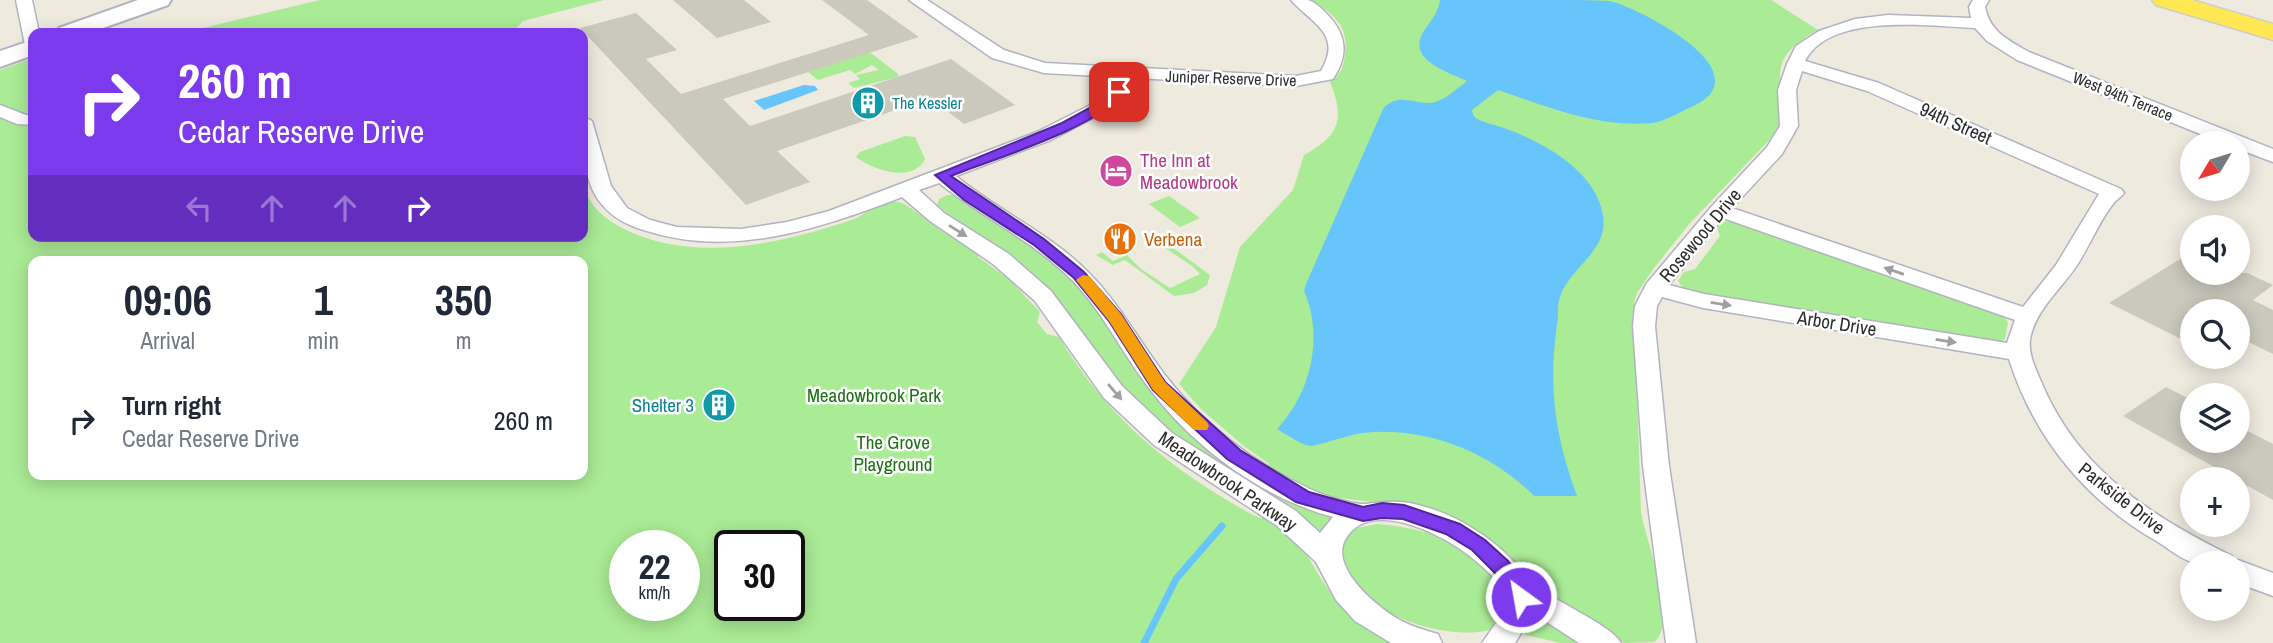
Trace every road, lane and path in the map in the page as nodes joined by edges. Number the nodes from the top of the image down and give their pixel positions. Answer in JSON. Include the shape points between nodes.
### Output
{"nodes":[{"id":1,"x":24,"y":0,"type":"edge"},
{"id":2,"x":160,"y":0,"type":"edge"},
{"id":3,"x":917,"y":0,"type":"edge"},
{"id":4,"x":1299,"y":0,"type":"edge"},
{"id":5,"x":1981,"y":0,"type":"edge"},
{"id":6,"x":2165,"y":0,"type":"edge"},
{"id":7,"x":2201,"y":0,"type":"edge"},
{"id":8,"x":130,"y":11,"type":"junction"},
{"id":9,"x":2273,"y":21,"type":"edge"},
{"id":10,"x":1980,"y":23,"type":"junction"},
{"id":11,"x":29,"y":28,"type":"edge"},
{"id":12,"x":81,"y":28,"type":"edge"},
{"id":13,"x":98,"y":28,"type":"edge"},
{"id":14,"x":2273,"y":32,"type":"edge"},
{"id":15,"x":28,"y":48,"type":"edge"},
{"id":16,"x":28,"y":57,"type":"edge"},
{"id":17,"x":0,"y":60,"type":"edge"},
{"id":18,"x":1795,"y":64,"type":"junction"},
{"id":19,"x":0,"y":66,"type":"edge"},
{"id":20,"x":1124,"y":74,"type":"junction"},
{"id":21,"x":1096,"y":83,"type":"junction"},
{"id":22,"x":0,"y":110,"type":"edge"},
{"id":23,"x":1092,"y":110,"type":"junction"},
{"id":24,"x":28,"y":120,"type":"edge"},
{"id":25,"x":588,"y":137,"type":"edge"},
{"id":26,"x":2273,"y":156,"type":"edge"},
{"id":27,"x":942,"y":175,"type":"junction"},
{"id":28,"x":905,"y":189,"type":"junction"},
{"id":29,"x":1719,"y":210,"type":"junction"},
{"id":30,"x":1655,"y":288,"type":"junction"},
{"id":31,"x":2028,"y":317,"type":"junction"},
{"id":32,"x":2019,"y":353,"type":"junction"},
{"id":33,"x":1363,"y":514,"type":"junction"},
{"id":34,"x":2200,"y":551,"type":"edge"},
{"id":35,"x":1326,"y":555,"type":"junction"},
{"id":36,"x":2250,"y":575,"type":"edge"},
{"id":37,"x":2273,"y":585,"type":"edge"},
{"id":38,"x":1519,"y":588,"type":"junction"},
{"id":39,"x":1427,"y":643,"type":"edge"},
{"id":40,"x":1497,"y":643,"type":"edge"},
{"id":41,"x":1606,"y":643,"type":"edge"},
{"id":42,"x":1681,"y":643,"type":"edge"}],
"edges":[{"from":1,"to":11,"type":"street"},
{"from":2,"to":8,"type":"main road"},
{"from":3,"to":21,"type":"street","via":[[1004,57]]},
{"from":4,"to":20,"type":"street","name":"Juniper Reserve Drive","via":[[1316,10],[1333,32],[1334,56],[1326,75],[1296,82]]},
{"from":5,"to":10,"type":"street","via":[[1977,7]]},
{"from":6,"to":14,"type":"main road"},
{"from":7,"to":9,"type":"main road"},
{"from":8,"to":12,"type":"main road"},
{"from":8,"to":13,"type":"main road"},
{"from":10,"to":18,"type":"street","name":"Rosewood Drive","via":[[1888,20],[1855,24],[1825,34],[1802,50]]},
{"from":10,"to":26,"type":"street","name":"West 94th Terrace","via":[[1993,38],[2023,56]]},
{"from":15,"to":17,"type":"main road"},
{"from":16,"to":19,"type":"main road"},
{"from":18,"to":29,"type":"street","name":"Rosewood Drive","via":[[1787,90],[1789,126],[1775,150]]},
{"from":18,"to":31,"type":"street","name":"94th Street","via":[[1874,87],[2114,193],[2106,198],[2064,269]]},
{"from":20,"to":21,"type":"street"},
{"from":20,"to":23,"type":"street","via":[[1117,95]]},
{"from":21,"to":23,"type":"street","via":[[1088,106]]},
{"from":22,"to":24,"type":"street"},
{"from":23,"to":27,"type":"street","via":[[1055,131]]},
{"from":25,"to":28,"type":"street","via":[[606,196],[631,219],[655,229],[715,236],[761,233],[814,222]]},
{"from":27,"to":28,"type":"street"},
{"from":27,"to":33,"type":"street","name":"Meadowbrook Parkway","via":[[1079,275],[1115,318],[1159,386],[1233,454],[1303,497]]},
{"from":28,"to":35,"type":"street","name":"Meadowbrook Parkway","one_way":true,"via":[[937,217],[1001,259],[1043,296],[1113,392],[1163,439],[1286,518]]},
{"from":29,"to":30,"type":"street","name":"Rosewood Drive"},
{"from":31,"to":29,"type":"street","one_way":true},
{"from":30,"to":32,"type":"street","name":"Arbor Drive","one_way":true,"via":[[1703,302]]},
{"from":30,"to":42,"type":"street","name":"Rosewood Drive","via":[[1646,306],[1644,326],[1656,466]]},
{"from":31,"to":32,"type":"street","via":[[2018,339]]},
{"from":32,"to":34,"type":"street","name":"Parkside Drive","via":[[2050,429],[2080,468],[2137,514]]},
{"from":33,"to":35,"type":"street","name":"Meadowbrook Parkway","via":[[1330,536]]},
{"from":33,"to":38,"type":"street","name":"Meadowbrook Parkway","via":[[1404,512],[1453,529],[1478,545]]},
{"from":35,"to":39,"type":"street","name":"Meadowbrook Parkway","via":[[1354,603],[1401,636]]},
{"from":36,"to":37,"type":"street"},
{"from":38,"to":40,"type":"street","via":[[1517,621]]},
{"from":38,"to":41,"type":"street","name":"Meadowbrook Parkway"}]}
